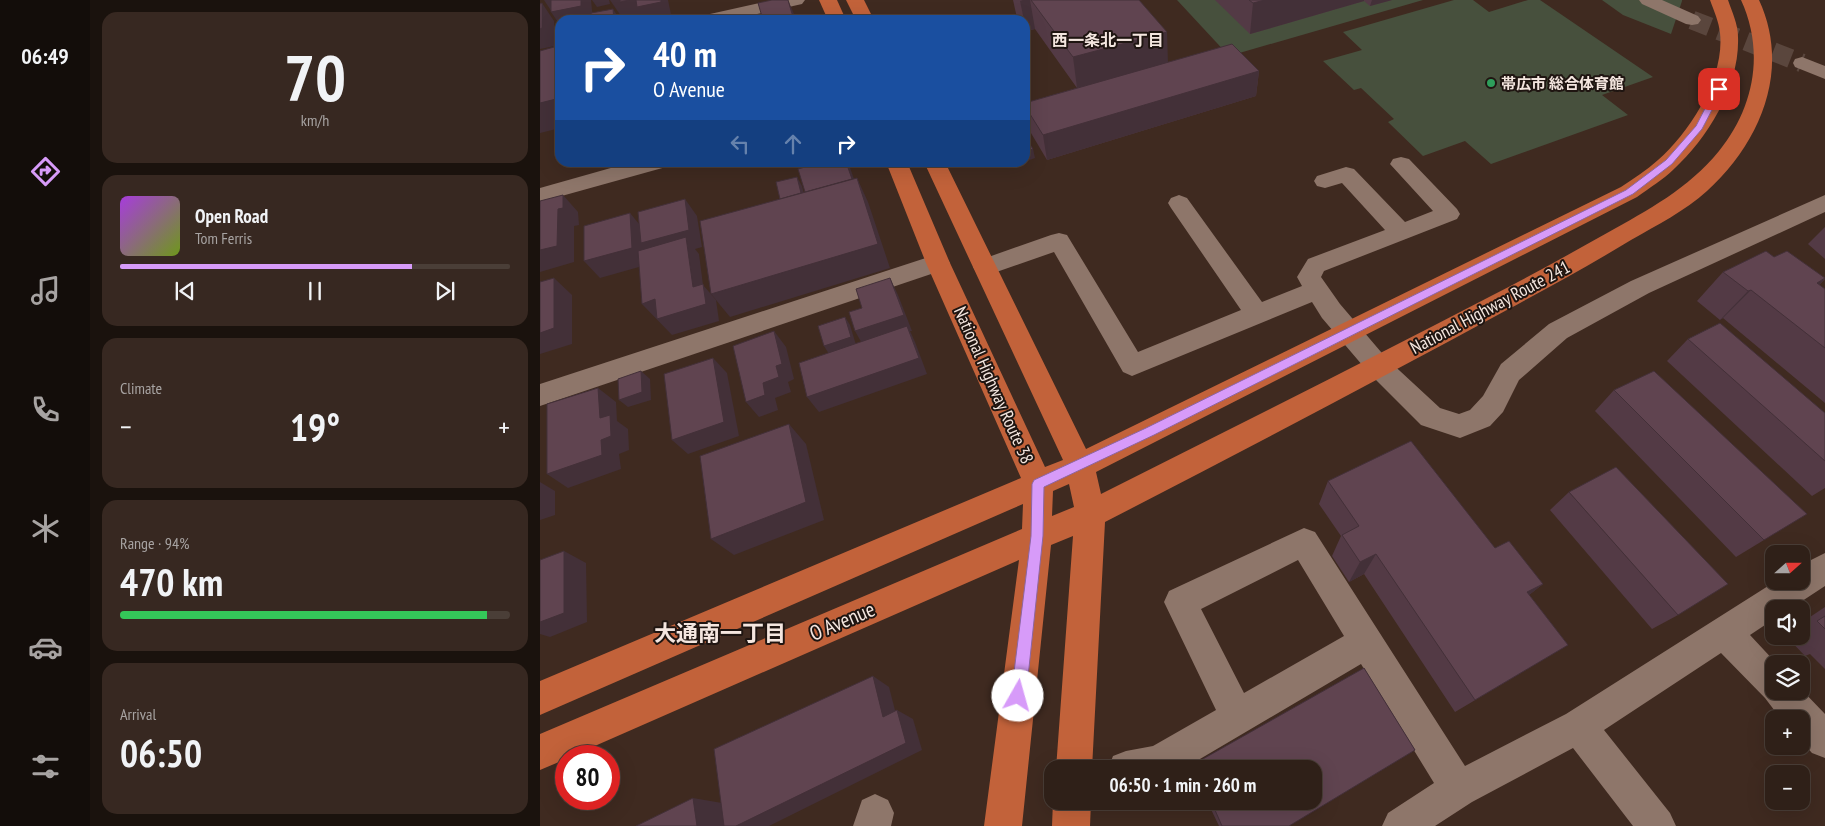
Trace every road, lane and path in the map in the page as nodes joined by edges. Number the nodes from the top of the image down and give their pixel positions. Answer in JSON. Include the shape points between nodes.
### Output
{"nodes":[{"id":1,"x":796,"y":0,"type":"edge"},
{"id":2,"x":828,"y":0,"type":"edge"},
{"id":3,"x":855,"y":0,"type":"edge"},
{"id":4,"x":1648,"y":0,"type":"edge"},
{"id":5,"x":1719,"y":0,"type":"edge"},
{"id":6,"x":1750,"y":0,"type":"edge"},
{"id":7,"x":726,"y":8,"type":"edge"},
{"id":8,"x":715,"y":15,"type":"edge"},
{"id":9,"x":835,"y":15,"type":"edge"},
{"id":10,"x":862,"y":15,"type":"edge"},
{"id":11,"x":1692,"y":20,"type":"tunnel mouth"},
{"id":12,"x":1802,"y":64,"type":"tunnel mouth"},
{"id":13,"x":1825,"y":73,"type":"edge"},
{"id":14,"x":1400,"y":164,"type":"dead end"},
{"id":15,"x":640,"y":167,"type":"edge"},
{"id":16,"x":898,"y":167,"type":"edge"},
{"id":17,"x":936,"y":167,"type":"edge"},
{"id":18,"x":1325,"y":181,"type":"dead end"},
{"id":19,"x":540,"y":194,"type":"edge"},
{"id":20,"x":1179,"y":203,"type":"dead end"},
{"id":21,"x":1825,"y":203,"type":"edge"},
{"id":22,"x":1401,"y":232,"type":"junction"},
{"id":23,"x":1734,"y":244,"type":"junction"},
{"id":24,"x":1757,"y":261,"type":"edge"},
{"id":25,"x":938,"y":263,"type":"junction"},
{"id":26,"x":985,"y":267,"type":"junction"},
{"id":27,"x":1317,"y":290,"type":"junction"},
{"id":28,"x":1257,"y":314,"type":"junction"},
{"id":29,"x":1349,"y":332,"type":"junction"},
{"id":30,"x":1378,"y":366,"type":"junction"},
{"id":31,"x":540,"y":396,"type":"edge"},
{"id":32,"x":1080,"y":466,"type":"junction"},
{"id":33,"x":1038,"y":484,"type":"junction"},
{"id":34,"x":1090,"y":514,"type":"junction"},
{"id":35,"x":1037,"y":536,"type":"junction"},
{"id":36,"x":1825,"y":568,"type":"edge"},
{"id":37,"x":1725,"y":633,"type":"junction"},
{"id":38,"x":1366,"y":642,"type":"junction"},
{"id":39,"x":1765,"y":675,"type":"edge"},
{"id":40,"x":540,"y":698,"type":"edge"},
{"id":41,"x":1787,"y":700,"type":"edge"},
{"id":42,"x":1237,"y":716,"type":"junction"},
{"id":43,"x":1578,"y":726,"type":"junction"},
{"id":44,"x":1825,"y":740,"type":"edge"},
{"id":45,"x":540,"y":752,"type":"edge"},
{"id":46,"x":1075,"y":760,"type":"edge"},
{"id":47,"x":1161,"y":760,"type":"edge"},
{"id":48,"x":1459,"y":789,"type":"junction"},
{"id":49,"x":1072,"y":810,"type":"edge"},
{"id":50,"x":1003,"y":826,"type":"edge"},
{"id":51,"x":1071,"y":826,"type":"edge"},
{"id":52,"x":1402,"y":826,"type":"edge"},
{"id":53,"x":1657,"y":826,"type":"edge"}],
"edges":[{"from":1,"to":7,"type":"street"},
{"from":2,"to":9,"type":"highway"},
{"from":3,"to":10,"type":"highway"},
{"from":4,"to":11,"type":"street"},
{"from":5,"to":29,"type":"highway","via":[[1727,22],[1729,44],[1719,89],[1699,127],[1669,162],[1629,192]]},
{"from":6,"to":30,"type":"highway","name":"National Highway Route 241","via":[[1764,52],[1760,91],[1749,123],[1700,185],[1669,208],[1565,268]]},
{"from":7,"to":8,"type":"street"},
{"from":12,"to":13,"type":"street"},
{"from":14,"to":22,"type":"street","via":[[1448,214]]},
{"from":15,"to":19,"type":"street"},
{"from":16,"to":25,"type":"highway","name":"National Highway Route 38"},
{"from":17,"to":26,"type":"highway"},
{"from":18,"to":22,"type":"street","via":[[1346,174]]},
{"from":20,"to":28,"type":"street"},
{"from":21,"to":23,"type":"street"},
{"from":22,"to":27,"type":"street","via":[[1316,265],[1308,277]]},
{"from":23,"to":24,"type":"street"},
{"from":23,"to":30,"type":"street","via":[[1640,287],[1558,331],[1510,372],[1493,404],[1480,418],[1460,426],[1431,417]]},
{"from":25,"to":31,"type":"street"},
{"from":25,"to":33,"type":"highway","name":"National Highway Route 38"},
{"from":26,"to":28,"type":"street","via":[[1059,241],[1132,365]]},
{"from":26,"to":32,"type":"highway"},
{"from":27,"to":28,"type":"street"},
{"from":27,"to":29,"type":"street"},
{"from":29,"to":30,"type":"street"},
{"from":29,"to":32,"type":"highway"},
{"from":30,"to":34,"type":"highway","name":"National Highway Route 241"},
{"from":32,"to":33,"type":"highway"},
{"from":32,"to":34,"type":"highway"},
{"from":33,"to":35,"type":"highway","name":"National Highway Route 38"},
{"from":33,"to":40,"type":"highway"},
{"from":34,"to":35,"type":"highway","name":"O Avenue"},
{"from":34,"to":46,"type":"highway"},
{"from":35,"to":45,"type":"highway","name":"O Avenue"},
{"from":35,"to":50,"type":"highway","name":"National Highway Route 38"},
{"from":36,"to":37,"type":"street"},
{"from":37,"to":39,"type":"street"},
{"from":37,"to":43,"type":"street"},
{"from":38,"to":42,"type":"street"},
{"from":38,"to":42,"type":"street","via":[[1304,542],[1180,602]]},
{"from":38,"to":48,"type":"street"},
{"from":41,"to":44,"type":"street"},
{"from":42,"to":47,"type":"street"},
{"from":43,"to":48,"type":"street"},
{"from":43,"to":53,"type":"street"},
{"from":48,"to":52,"type":"street"},
{"from":49,"to":51,"type":"highway"}]}
